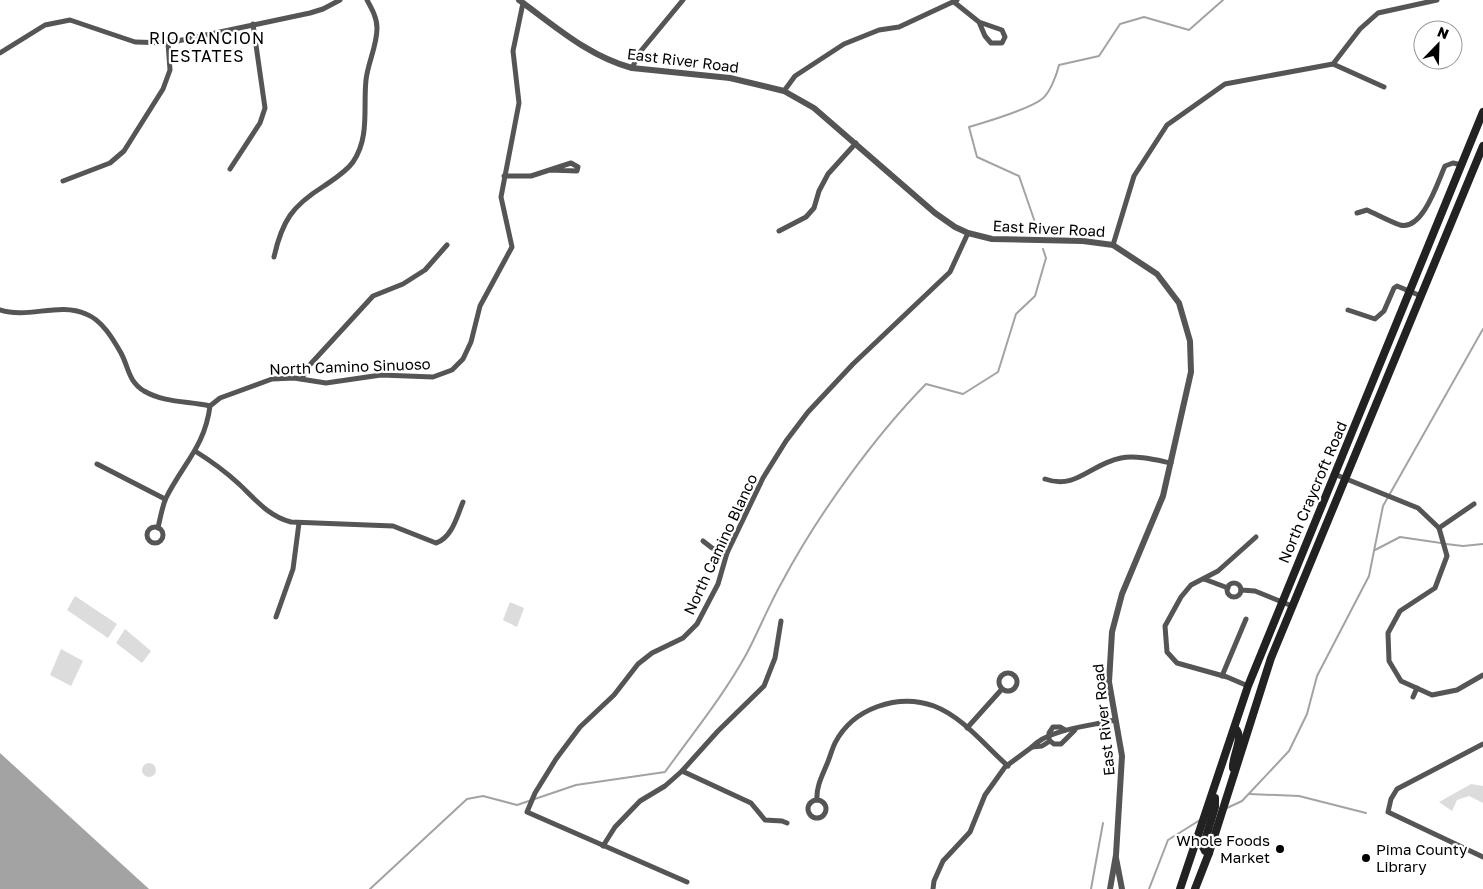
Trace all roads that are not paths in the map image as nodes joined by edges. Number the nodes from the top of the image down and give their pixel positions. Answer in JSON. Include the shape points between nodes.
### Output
{"nodes":[{"id":1,"x":340,"y":0,"type":"edge"},
{"id":2,"x":367,"y":0,"type":"edge"},
{"id":3,"x":1438,"y":0,"type":"edge"},
{"id":4,"x":681,"y":1,"type":"edge"},
{"id":5,"x":955,"y":1,"type":"edge"},
{"id":6,"x":521,"y":2,"type":"edge"},
{"id":7,"x":979,"y":22,"type":"junction"},
{"id":8,"x":253,"y":24,"type":"junction"},
{"id":9,"x":168,"y":43,"type":"junction"},
{"id":10,"x":0,"y":53,"type":"edge"},
{"id":11,"x":1333,"y":64,"type":"junction"},
{"id":12,"x":632,"y":68,"type":"junction"},
{"id":13,"x":1384,"y":87,"type":"dead end"},
{"id":14,"x":784,"y":91,"type":"junction"},
{"id":15,"x":1483,"y":112,"type":"edge"},
{"id":16,"x":856,"y":143,"type":"junction"},
{"id":17,"x":1483,"y":146,"type":"edge"},
{"id":18,"x":1462,"y":165,"type":"junction"},
{"id":19,"x":230,"y":169,"type":"dead end"},
{"id":20,"x":550,"y":170,"type":"dead end"},
{"id":21,"x":504,"y":176,"type":"junction"},
{"id":22,"x":63,"y":181,"type":"dead end"},
{"id":23,"x":1357,"y":213,"type":"dead end"},
{"id":24,"x":779,"y":231,"type":"dead end"},
{"id":25,"x":968,"y":233,"type":"junction"},
{"id":26,"x":447,"y":245,"type":"dead end"},
{"id":27,"x":1113,"y":245,"type":"junction"},
{"id":28,"x":274,"y":257,"type":"dead end"},
{"id":29,"x":1411,"y":291,"type":"junction"},
{"id":30,"x":1421,"y":296,"type":"junction"},
{"id":31,"x":0,"y":310,"type":"edge"},
{"id":32,"x":1348,"y":310,"type":"dead end"},
{"id":33,"x":302,"y":379,"type":"junction"},
{"id":34,"x":210,"y":406,"type":"junction"},
{"id":35,"x":195,"y":452,"type":"junction"},
{"id":36,"x":1171,"y":463,"type":"junction"},
{"id":37,"x":97,"y":464,"type":"dead end"},
{"id":38,"x":1334,"y":474,"type":"junction"},
{"id":39,"x":1346,"y":478,"type":"junction"},
{"id":40,"x":1045,"y":479,"type":"dead end"},
{"id":41,"x":166,"y":499,"type":"junction"},
{"id":42,"x":463,"y":502,"type":"dead end"},
{"id":43,"x":1474,"y":504,"type":"dead end"},
{"id":44,"x":299,"y":523,"type":"junction"},
{"id":45,"x":158,"y":528,"type":"dead end"},
{"id":46,"x":1439,"y":528,"type":"junction"},
{"id":47,"x":1256,"y":537,"type":"dead end"},
{"id":48,"x":703,"y":541,"type":"dead end"},
{"id":49,"x":727,"y":553,"type":"junction"},
{"id":50,"x":1204,"y":579,"type":"junction"},
{"id":51,"x":1228,"y":588,"type":"junction"},
{"id":52,"x":1241,"y":590,"type":"junction"},
{"id":53,"x":1282,"y":602,"type":"junction"},
{"id":54,"x":1292,"y":606,"type":"junction"},
{"id":55,"x":276,"y":617,"type":"dead end"},
{"id":56,"x":1246,"y":619,"type":"dead end"},
{"id":57,"x":781,"y":621,"type":"dead end"},
{"id":58,"x":1483,"y":675,"type":"edge"},
{"id":59,"x":1222,"y":676,"type":"junction"},
{"id":60,"x":1248,"y":686,"type":"junction"},
{"id":61,"x":1417,"y":688,"type":"junction"},
{"id":62,"x":1002,"y":689,"type":"dead end"},
{"id":63,"x":1413,"y":697,"type":"dead end"},
{"id":64,"x":1115,"y":720,"type":"junction"},
{"id":65,"x":967,"y":728,"type":"junction"},
{"id":66,"x":1235,"y":728,"type":"junction"},
{"id":67,"x":1077,"y":729,"type":"junction"},
{"id":68,"x":1049,"y":738,"type":"junction"},
{"id":69,"x":1483,"y":744,"type":"edge"},
{"id":70,"x":1473,"y":748,"type":"junction"},
{"id":71,"x":1483,"y":749,"type":"edge"},
{"id":72,"x":1008,"y":766,"type":"junction"},
{"id":73,"x":682,"y":771,"type":"junction"},
{"id":74,"x":1234,"y":775,"type":"junction"},
{"id":75,"x":817,"y":800,"type":"dead end"},
{"id":76,"x":1211,"y":808,"type":"junction"},
{"id":77,"x":787,"y":823,"type":"dead end"},
{"id":78,"x":603,"y":846,"type":"junction"},
{"id":79,"x":1209,"y":853,"type":"junction"},
{"id":80,"x":1116,"y":856,"type":"junction"},
{"id":81,"x":1483,"y":857,"type":"edge"},
{"id":82,"x":687,"y":882,"type":"dead end"},
{"id":83,"x":933,"y":889,"type":"edge"},
{"id":84,"x":1110,"y":889,"type":"edge"},
{"id":85,"x":1122,"y":889,"type":"edge"},
{"id":86,"x":1180,"y":889,"type":"edge"},
{"id":87,"x":1195,"y":889,"type":"edge"}],
"edges":[{"from":1,"to":8,"type":"street","via":[[322,10]]},
{"from":2,"to":28,"type":"street","via":[[377,26],[377,39],[366,80],[365,128],[360,149],[339,176],[294,208],[285,222]]},
{"from":3,"to":11,"type":"street","via":[[1378,13],[1360,29]]},
{"from":4,"to":12,"type":"street","via":[[640,52]]},
{"from":5,"to":7,"type":"street"},
{"from":5,"to":14,"type":"street","via":[[899,27],[879,30],[844,44],[795,76]]},
{"from":6,"to":12,"type":"street","name":"East River Road","via":[[576,42],[603,58]]},
{"from":6,"to":21,"type":"street","name":"North Camino Sinuoso","via":[[513,51],[519,103]]},
{"from":7,"to":7,"type":"street","via":[[991,42],[1002,43],[1005,33]]},
{"from":8,"to":9,"type":"street"},
{"from":8,"to":19,"type":"street","via":[[265,108],[260,123]]},
{"from":9,"to":10,"type":"street","via":[[135,42],[70,20],[45,24]]},
{"from":9,"to":22,"type":"street","via":[[170,70],[124,151],[110,163]]},
{"from":11,"to":13,"type":"street"},
{"from":11,"to":27,"type":"street","via":[[1225,84],[1168,125],[1134,176]]},
{"from":12,"to":14,"type":"street","name":"East River Road","via":[[730,78]]},
{"from":14,"to":16,"type":"street","name":"East River Road","via":[[814,108]]},
{"from":15,"to":18,"type":"main road","name":"North Craycroft Road"},
{"from":16,"to":24,"type":"street","via":[[828,174],[814,208],[806,217]]},
{"from":16,"to":25,"type":"street","name":"East River Road","via":[[935,214]]},
{"from":17,"to":30,"type":"main road","name":"North Craycroft Road"},
{"from":18,"to":23,"type":"street","via":[[1453,163],[1445,166],[1424,212],[1411,224],[1402,226],[1367,210]]},
{"from":18,"to":29,"type":"main road","name":"North Craycroft Road"},
{"from":20,"to":21,"type":"street","via":[[531,176]]},
{"from":21,"to":33,"type":"street","name":"North Camino Sinuoso","via":[[501,197],[512,247],[480,306],[463,359],[452,370],[433,377],[381,375],[326,382]]},
{"from":25,"to":27,"type":"street","name":"East River Road","via":[[1013,241],[1083,241]]},
{"from":25,"to":49,"type":"street","name":"North Camino Blanco","via":[[950,272],[853,364],[791,434],[763,478]]},
{"from":26,"to":33,"type":"street","via":[[425,270],[403,284],[373,296],[306,369]]},
{"from":27,"to":36,"type":"street","name":"East River Road","via":[[1147,266],[1168,287],[1183,312],[1187,327],[1191,372]]},
{"from":29,"to":30,"type":"street"},
{"from":29,"to":32,"type":"street","via":[[1394,288],[1384,311],[1375,319]]},
{"from":29,"to":38,"type":"main road","name":"North Craycroft Road"},
{"from":30,"to":39,"type":"main road","name":"North Craycroft Road"},
{"from":31,"to":34,"type":"street","via":[[30,314],[67,309],[86,314],[101,324],[121,354],[130,379],[143,390],[166,401]]},
{"from":33,"to":34,"type":"street","name":"North Camino Sinuoso","via":[[272,379],[220,398]]},
{"from":34,"to":35,"type":"street","via":[[207,427]]},
{"from":35,"to":41,"type":"street"},
{"from":35,"to":44,"type":"street","via":[[216,464],[266,511]]},
{"from":36,"to":40,"type":"street","via":[[1123,457],[1089,470],[1071,482],[1056,483]]},
{"from":36,"to":64,"type":"street","name":"East River Road","via":[[1163,496],[1122,594],[1112,632],[1108,665]]},
{"from":37,"to":41,"type":"street"},
{"from":38,"to":39,"type":"street"},
{"from":38,"to":53,"type":"main road","name":"North Craycroft Road"},
{"from":39,"to":46,"type":"street","via":[[1418,508]]},
{"from":39,"to":54,"type":"main road","name":"North Craycroft Road"},
{"from":41,"to":45,"type":"street"},
{"from":42,"to":44,"type":"street","via":[[448,534],[443,541],[436,543],[393,526],[373,523]]},
{"from":43,"to":46,"type":"street"},
{"from":44,"to":55,"type":"street","via":[[293,569]]},
{"from":46,"to":61,"type":"street","via":[[1447,556],[1435,588],[1400,611],[1388,634],[1389,661],[1401,681]]},
{"from":47,"to":50,"type":"street","via":[[1218,571]]},
{"from":48,"to":49,"type":"street"},
{"from":49,"to":78,"type":"street","name":"North Camino Blanco","via":[[718,584],[698,624],[683,638],[652,653],[638,664],[614,695],[580,727],[535,793],[527,812]]},
{"from":50,"to":51,"type":"street"},
{"from":50,"to":59,"type":"street","via":[[1191,584],[1172,610],[1165,626],[1167,652],[1186,667]]},
{"from":51,"to":52,"type":"street","via":[[1236,584]]},
{"from":51,"to":52,"type":"street","via":[[1228,593],[1234,596]]},
{"from":52,"to":53,"type":"street","via":[[1255,591]]},
{"from":53,"to":54,"type":"street"},
{"from":53,"to":60,"type":"main road","name":"North Craycroft Road"},
{"from":54,"to":74,"type":"main road","name":"North Craycroft Road","via":[[1271,658]]},
{"from":56,"to":59,"type":"street"},
{"from":57,"to":73,"type":"street","via":[[775,658],[764,686]]},
{"from":58,"to":61,"type":"street","via":[[1457,690],[1432,695]]},
{"from":59,"to":60,"type":"street"},
{"from":60,"to":66,"type":"main road","name":"North Craycroft Road"},
{"from":61,"to":63,"type":"street"},
{"from":62,"to":65,"type":"street"},
{"from":64,"to":67,"type":"street"},
{"from":64,"to":80,"type":"street","name":"East River Road","via":[[1122,756]]},
{"from":65,"to":72,"type":"street"},
{"from":65,"to":75,"type":"street","via":[[945,711],[921,702],[879,705],[850,724],[836,742],[816,790]]},
{"from":66,"to":74,"type":"main road","via":[[1239,738],[1233,757]]},
{"from":66,"to":76,"type":"main road","name":"North Craycroft Road"},
{"from":67,"to":68,"type":"street","via":[[1055,727]]},
{"from":67,"to":68,"type":"street","via":[[1061,744],[1054,744]]},
{"from":68,"to":72,"type":"street","via":[[1042,746],[1032,747]]},
{"from":69,"to":70,"type":"street"},
{"from":70,"to":71,"type":"street"},
{"from":70,"to":81,"type":"street","via":[[1397,789],[1388,812]]},
{"from":72,"to":83,"type":"street","via":[[985,795],[970,832],[943,861]]},
{"from":73,"to":77,"type":"street","via":[[752,803],[765,820]]},
{"from":73,"to":78,"type":"street","via":[[640,801],[615,827]]},
{"from":74,"to":79,"type":"main road","name":"North Craycroft Road"},
{"from":76,"to":79,"type":"main road","via":[[1210,826],[1203,847]]},
{"from":76,"to":86,"type":"main road","name":"North Craycroft Road"},
{"from":78,"to":82,"type":"street"},
{"from":79,"to":87,"type":"main road","name":"North Craycroft Road"},
{"from":80,"to":84,"type":"street","name":"East River Road"},
{"from":80,"to":85,"type":"street","name":"East River Road"}]}
